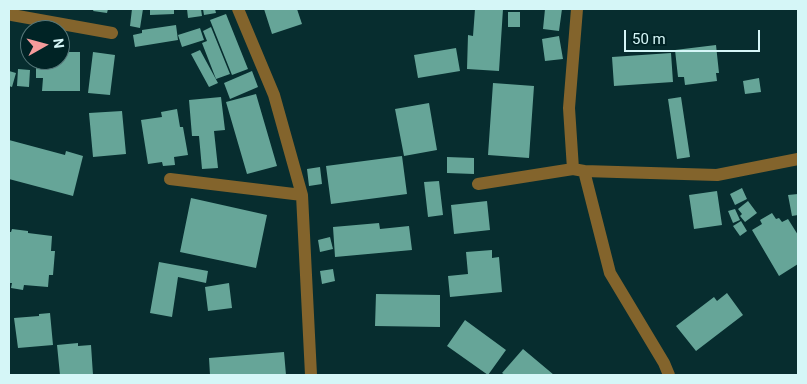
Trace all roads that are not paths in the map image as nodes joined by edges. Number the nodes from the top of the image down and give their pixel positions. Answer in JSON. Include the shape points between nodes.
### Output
{"nodes":[{"id":1,"x":238,"y":9,"type":"edge"},
{"id":2,"x":577,"y":9,"type":"edge"},
{"id":3,"x":10,"y":16,"type":"edge"},
{"id":4,"x":112,"y":32,"type":"dead end"},
{"id":5,"x":798,"y":159,"type":"edge"},
{"id":6,"x":579,"y":170,"type":"junction"},
{"id":7,"x":170,"y":179,"type":"dead end"},
{"id":8,"x":478,"y":184,"type":"dead end"},
{"id":9,"x":302,"y":195,"type":"junction"},
{"id":10,"x":311,"y":375,"type":"edge"},
{"id":11,"x":669,"y":375,"type":"edge"}],
"edges":[{"from":1,"to":9,"type":"street","via":[[274,95]]},
{"from":2,"to":6,"type":"street","via":[[569,108]]},
{"from":3,"to":4,"type":"street"},
{"from":5,"to":6,"type":"street","via":[[717,175]]},
{"from":6,"to":8,"type":"street"},
{"from":6,"to":11,"type":"street","via":[[610,273]]},
{"from":7,"to":9,"type":"street"},
{"from":9,"to":10,"type":"street"}]}
